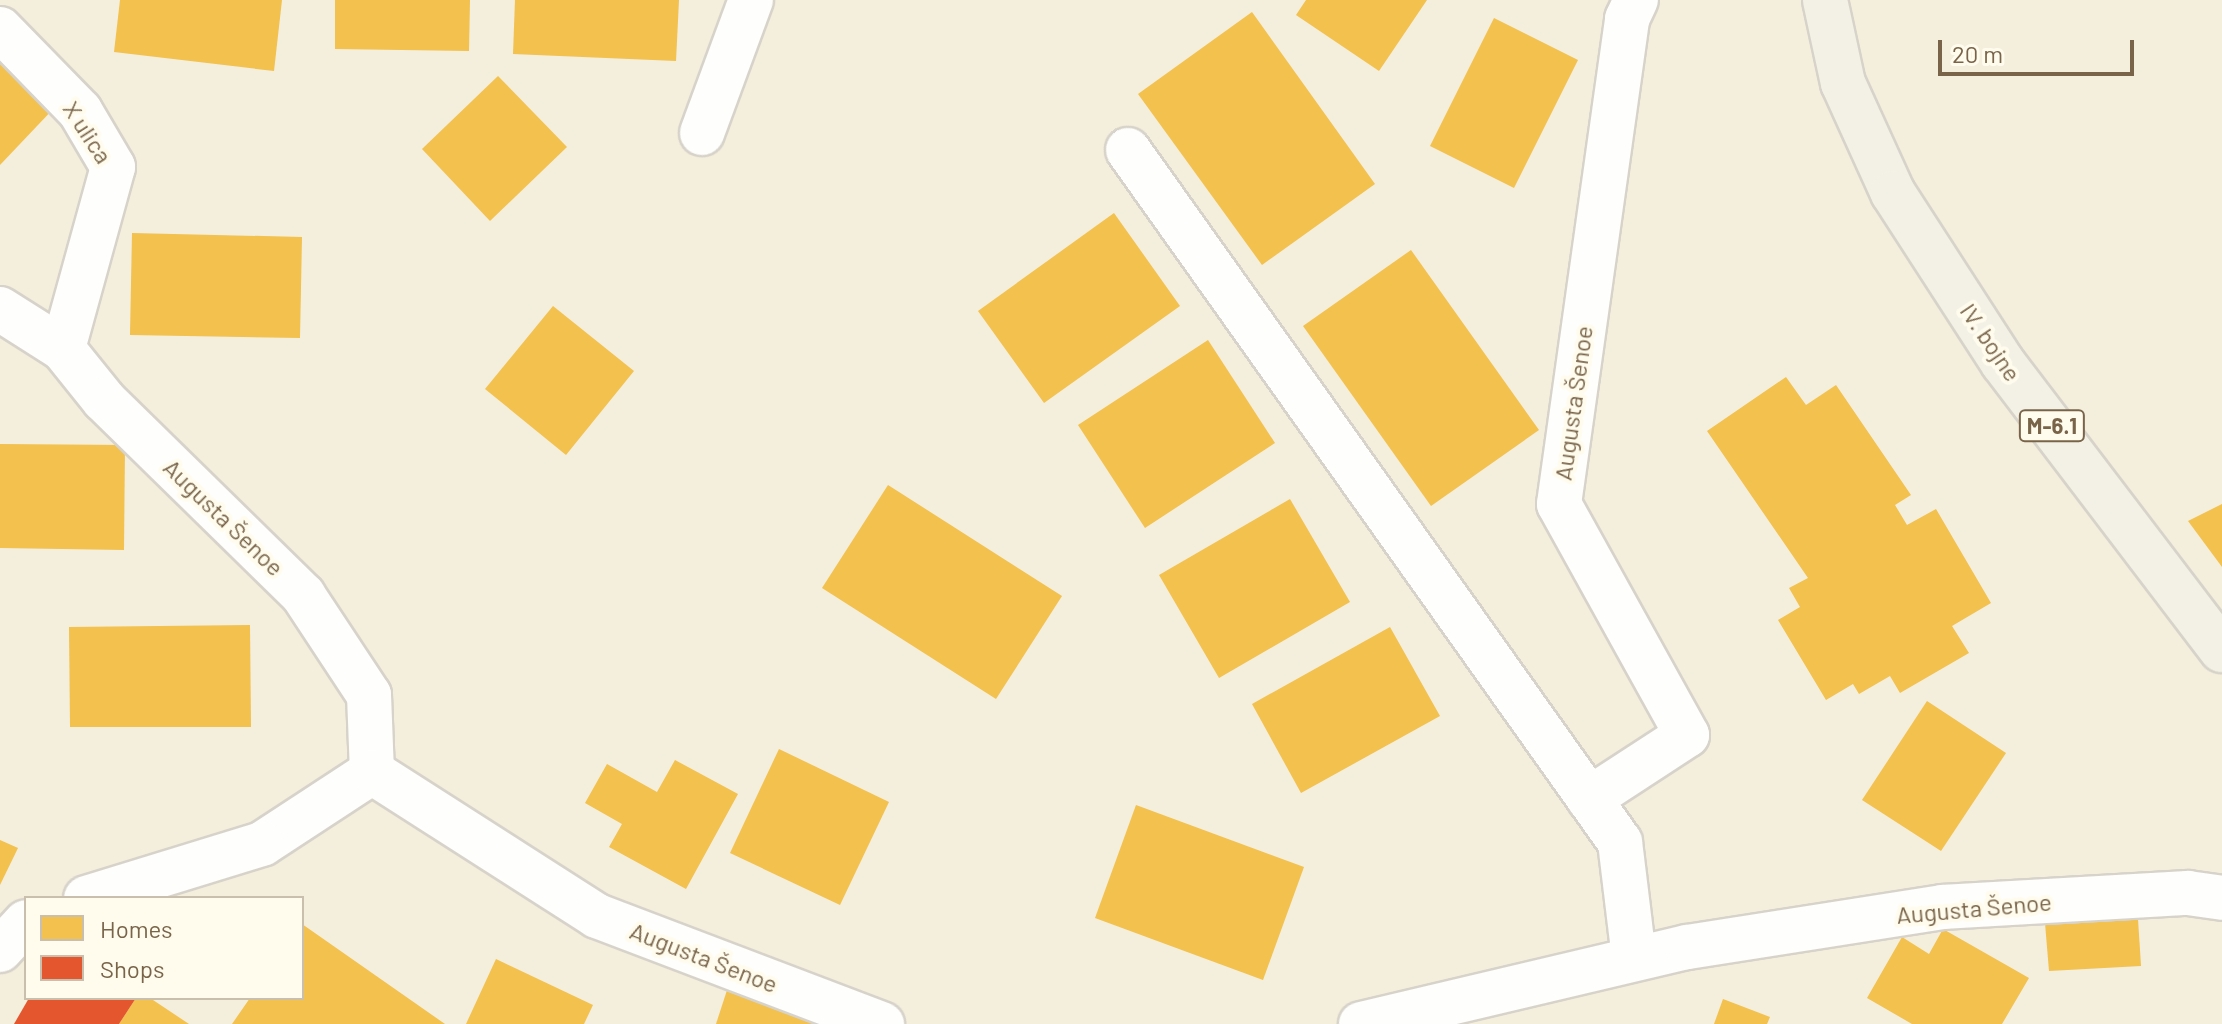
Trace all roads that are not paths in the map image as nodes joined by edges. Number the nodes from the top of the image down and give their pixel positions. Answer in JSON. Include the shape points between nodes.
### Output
{"nodes":[{"id":1,"x":751,"y":0,"type":"edge"},
{"id":2,"x":1825,"y":0,"type":"edge"},
{"id":3,"x":1622,"y":6,"type":"edge"},
{"id":4,"x":0,"y":29,"type":"edge"},
{"id":5,"x":702,"y":133,"type":"dead end"},
{"id":6,"x":1128,"y":150,"type":"dead end"},
{"id":7,"x":0,"y":309,"type":"edge"},
{"id":8,"x":63,"y":349,"type":"junction"},
{"id":9,"x":2222,"y":650,"type":"edge"},
{"id":10,"x":372,"y":772,"type":"junction"},
{"id":11,"x":1589,"y":799,"type":"junction"},
{"id":12,"x":93,"y":896,"type":"edge"},
{"id":13,"x":2222,"y":898,"type":"edge"},
{"id":14,"x":24,"y":924,"type":"edge"},
{"id":15,"x":0,"y":950,"type":"edge"},
{"id":16,"x":1634,"y":958,"type":"junction"},
{"id":17,"x":882,"y":1024,"type":"edge"},
{"id":18,"x":1361,"y":1024,"type":"edge"}],
"edges":[{"from":1,"to":5,"type":"street"},
{"from":2,"to":9,"type":"main road","name":"IV. bojne","number":"M-6.1","via":[[1843,83],[1893,193],[2003,363]]},
{"from":3,"to":11,"type":"street","name":"Augusta Šenoe","via":[[1559,504],[1687,735]]},
{"from":4,"to":8,"type":"street","name":"X ulica","via":[[80,111],[113,167]]},
{"from":6,"to":11,"type":"street"},
{"from":7,"to":8,"type":"street","name":"Augusta Šenoe"},
{"from":8,"to":10,"type":"street","name":"Augusta Šenoe","via":[[104,400],[303,595],[369,695]]},
{"from":10,"to":12,"type":"street","via":[[262,844]]},
{"from":10,"to":17,"type":"street","name":"Augusta Šenoe","via":[[597,916]]},
{"from":11,"to":16,"type":"street","via":[[1620,842]]},
{"from":13,"to":16,"type":"street","name":"Augusta Šenoe","via":[[2188,893],[1942,907]]},
{"from":14,"to":15,"type":"street"},
{"from":16,"to":18,"type":"street","name":"Augusta Šenoe"}]}
